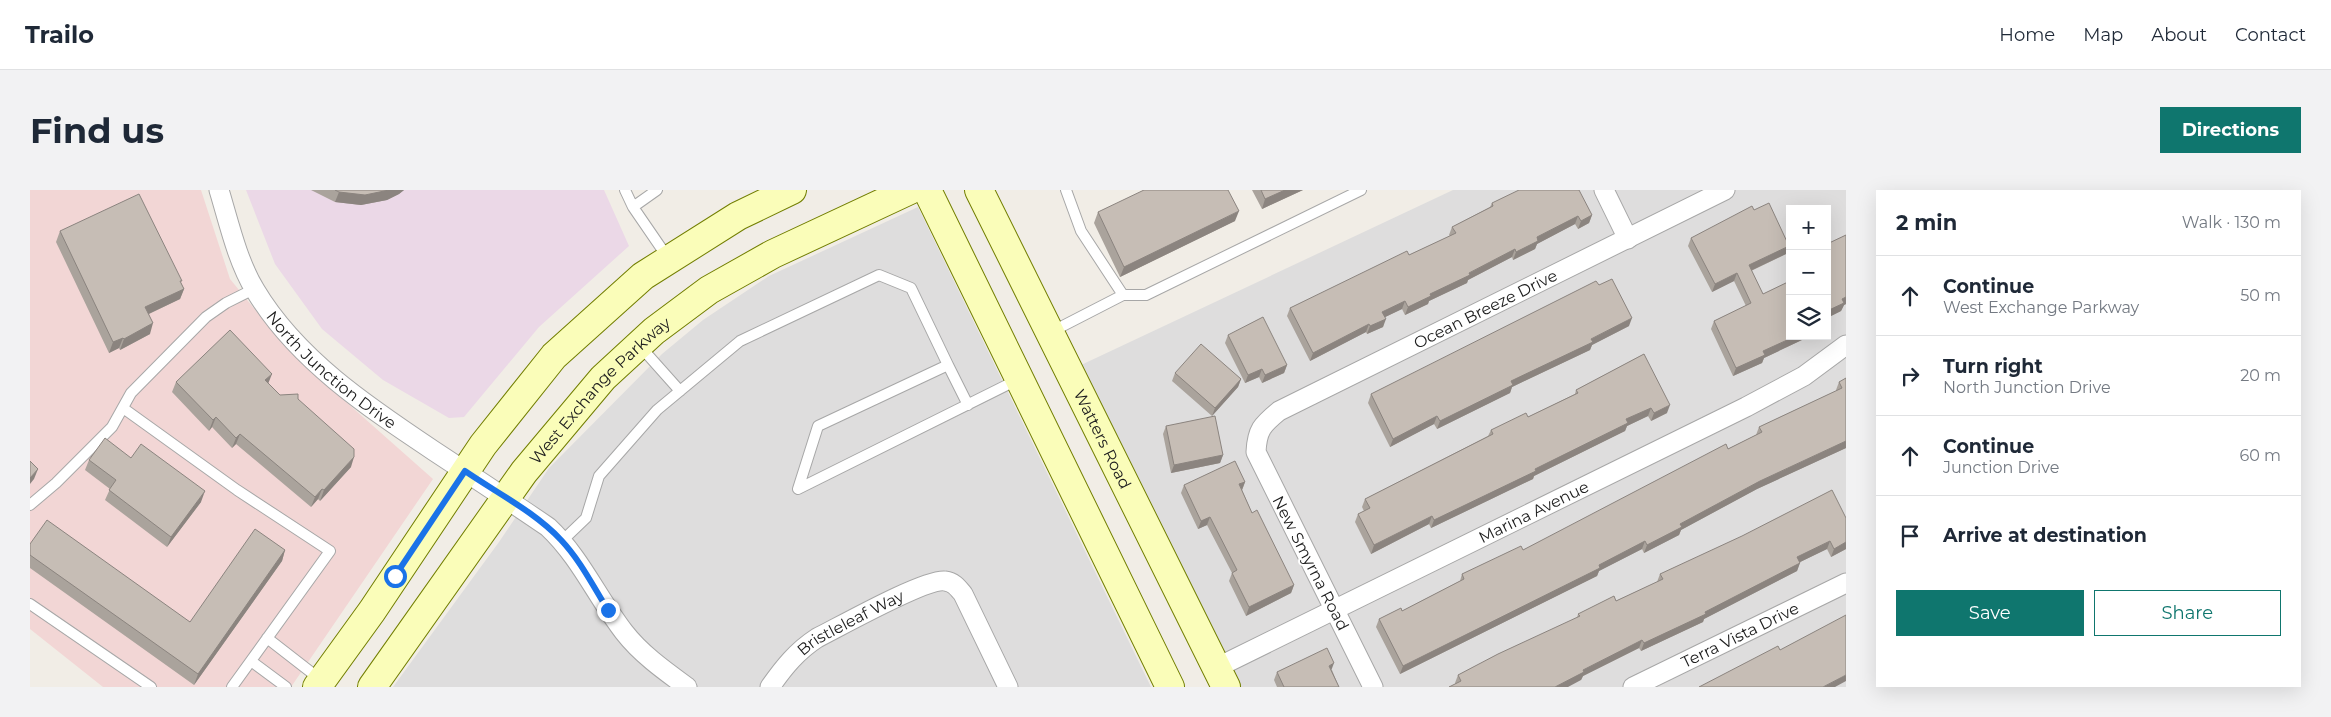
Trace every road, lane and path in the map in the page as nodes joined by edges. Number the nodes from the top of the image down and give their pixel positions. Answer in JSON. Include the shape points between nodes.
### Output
{"nodes":[{"id":1,"x":219,"y":190,"type":"edge"},
{"id":2,"x":625,"y":190,"type":"edge"},
{"id":3,"x":656,"y":190,"type":"edge"},
{"id":4,"x":792,"y":190,"type":"edge"},
{"id":5,"x":910,"y":190,"type":"edge"},
{"id":6,"x":927,"y":190,"type":"edge"},
{"id":7,"x":980,"y":190,"type":"edge"},
{"id":8,"x":1066,"y":190,"type":"edge"},
{"id":9,"x":1361,"y":190,"type":"edge"},
{"id":10,"x":1604,"y":190,"type":"edge"},
{"id":11,"x":1724,"y":190,"type":"edge"},
{"id":12,"x":633,"y":206,"type":"junction"},
{"id":13,"x":1628,"y":239,"type":"junction"},
{"id":14,"x":669,"y":259,"type":"junction"},
{"id":15,"x":254,"y":289,"type":"junction"},
{"id":16,"x":1124,"y":295,"type":"junction"},
{"id":17,"x":1050,"y":332,"type":"junction"},
{"id":18,"x":639,"y":345,"type":"junction"},
{"id":19,"x":1846,"y":345,"type":"edge"},
{"id":20,"x":948,"y":365,"type":"junction"},
{"id":21,"x":1020,"y":378,"type":"junction"},
{"id":22,"x":680,"y":391,"type":"junction"},
{"id":23,"x":968,"y":404,"type":"junction"},
{"id":24,"x":123,"y":408,"type":"junction"},
{"id":25,"x":1256,"y":437,"type":"joint"},
{"id":26,"x":465,"y":471,"type":"junction"},
{"id":27,"x":506,"y":498,"type":"junction"},
{"id":28,"x":30,"y":506,"type":"edge"},
{"id":29,"x":562,"y":541,"type":"junction"},
{"id":30,"x":1846,"y":583,"type":"edge"},
{"id":31,"x":30,"y":604,"type":"edge"},
{"id":32,"x":1334,"y":609,"type":"junction"},
{"id":33,"x":267,"y":638,"type":"junction"},
{"id":34,"x":251,"y":660,"type":"junction"},
{"id":35,"x":1221,"y":677,"type":"edge"},
{"id":36,"x":319,"y":684,"type":"edge"},
{"id":37,"x":151,"y":687,"type":"edge"},
{"id":38,"x":232,"y":687,"type":"edge"},
{"id":39,"x":286,"y":687,"type":"edge"},
{"id":40,"x":372,"y":687,"type":"edge"},
{"id":41,"x":687,"y":687,"type":"edge"},
{"id":42,"x":770,"y":687,"type":"edge"},
{"id":43,"x":1008,"y":687,"type":"edge"},
{"id":44,"x":1170,"y":687,"type":"edge"},
{"id":45,"x":1374,"y":687,"type":"edge"},
{"id":46,"x":1633,"y":687,"type":"edge"}],
"edges":[{"from":1,"to":15,"type":"street","name":"North Junction Drive","via":[[233,239]]},
{"from":2,"to":12,"type":"lane"},
{"from":3,"to":12,"type":"lane"},
{"from":4,"to":14,"type":"main road","via":[[738,216]]},
{"from":5,"to":18,"type":"main road","name":"West Exchange Parkway","via":[[773,254],[709,290]]},
{"from":6,"to":21,"type":"main road"},
{"from":7,"to":17,"type":"main road","name":"Watters Road"},
{"from":8,"to":16,"type":"lane","via":[[1081,231]]},
{"from":9,"to":16,"type":"lane","via":[[1146,295]]},
{"from":10,"to":13,"type":"street"},
{"from":11,"to":13,"type":"street","name":"Ocean Breeze Drive"},
{"from":12,"to":14,"type":"lane"},
{"from":13,"to":25,"type":"street","name":"Ocean Breeze Drive","via":[[1279,412],[1264,423]]},
{"from":14,"to":26,"type":"main road","via":[[643,276],[554,356]]},
{"from":15,"to":24,"type":"lane","via":[[206,317],[131,393]]},
{"from":15,"to":26,"type":"street","name":"North Junction Drive","via":[[272,316],[313,361],[384,417]]},
{"from":16,"to":17,"type":"lane"},
{"from":17,"to":35,"type":"main road","name":"Watters Road"},
{"from":18,"to":22,"type":"lane"},
{"from":18,"to":27,"type":"main road","name":"West Exchange Parkway","via":[[602,378]]},
{"from":19,"to":32,"type":"street","name":"Marina Avenue","via":[[1804,376],[1746,407]]},
{"from":20,"to":22,"type":"lane","via":[[911,288],[879,275],[740,341]]},
{"from":20,"to":23,"type":"lane"},
{"from":20,"to":23,"type":"lane","via":[[818,426],[798,489]]},
{"from":21,"to":23,"type":"lane"},
{"from":21,"to":44,"type":"main road"},
{"from":22,"to":29,"type":"lane","via":[[656,410],[600,476],[586,518]]},
{"from":24,"to":28,"type":"lane","via":[[112,427]]},
{"from":24,"to":33,"type":"lane","via":[[237,490],[330,551]]},
{"from":25,"to":32,"type":"street","name":"New Smyrna Road","via":[[1256,452],[1263,469]]},
{"from":26,"to":27,"type":"street","name":"North Junction Drive"},
{"from":26,"to":36,"type":"main road"},
{"from":27,"to":29,"type":"street","name":"North Junction Drive","via":[[548,527]]},
{"from":27,"to":40,"type":"main road","name":"West Exchange Parkway"},
{"from":29,"to":41,"type":"street","name":"North Junction Drive","via":[[625,634]]},
{"from":30,"to":46,"type":"street","name":"Terra Vista Drive"},
{"from":31,"to":37,"type":"lane"},
{"from":32,"to":35,"type":"street","name":"Marina Avenue"},
{"from":32,"to":45,"type":"street","name":"New Smyrna Road"},
{"from":33,"to":34,"type":"lane"},
{"from":33,"to":36,"type":"lane"},
{"from":34,"to":38,"type":"lane"},
{"from":34,"to":39,"type":"lane"},
{"from":42,"to":43,"type":"street","name":"Bristleleaf Way","via":[[789,660],[817,638],[926,584],[946,581],[963,594]]}]}
